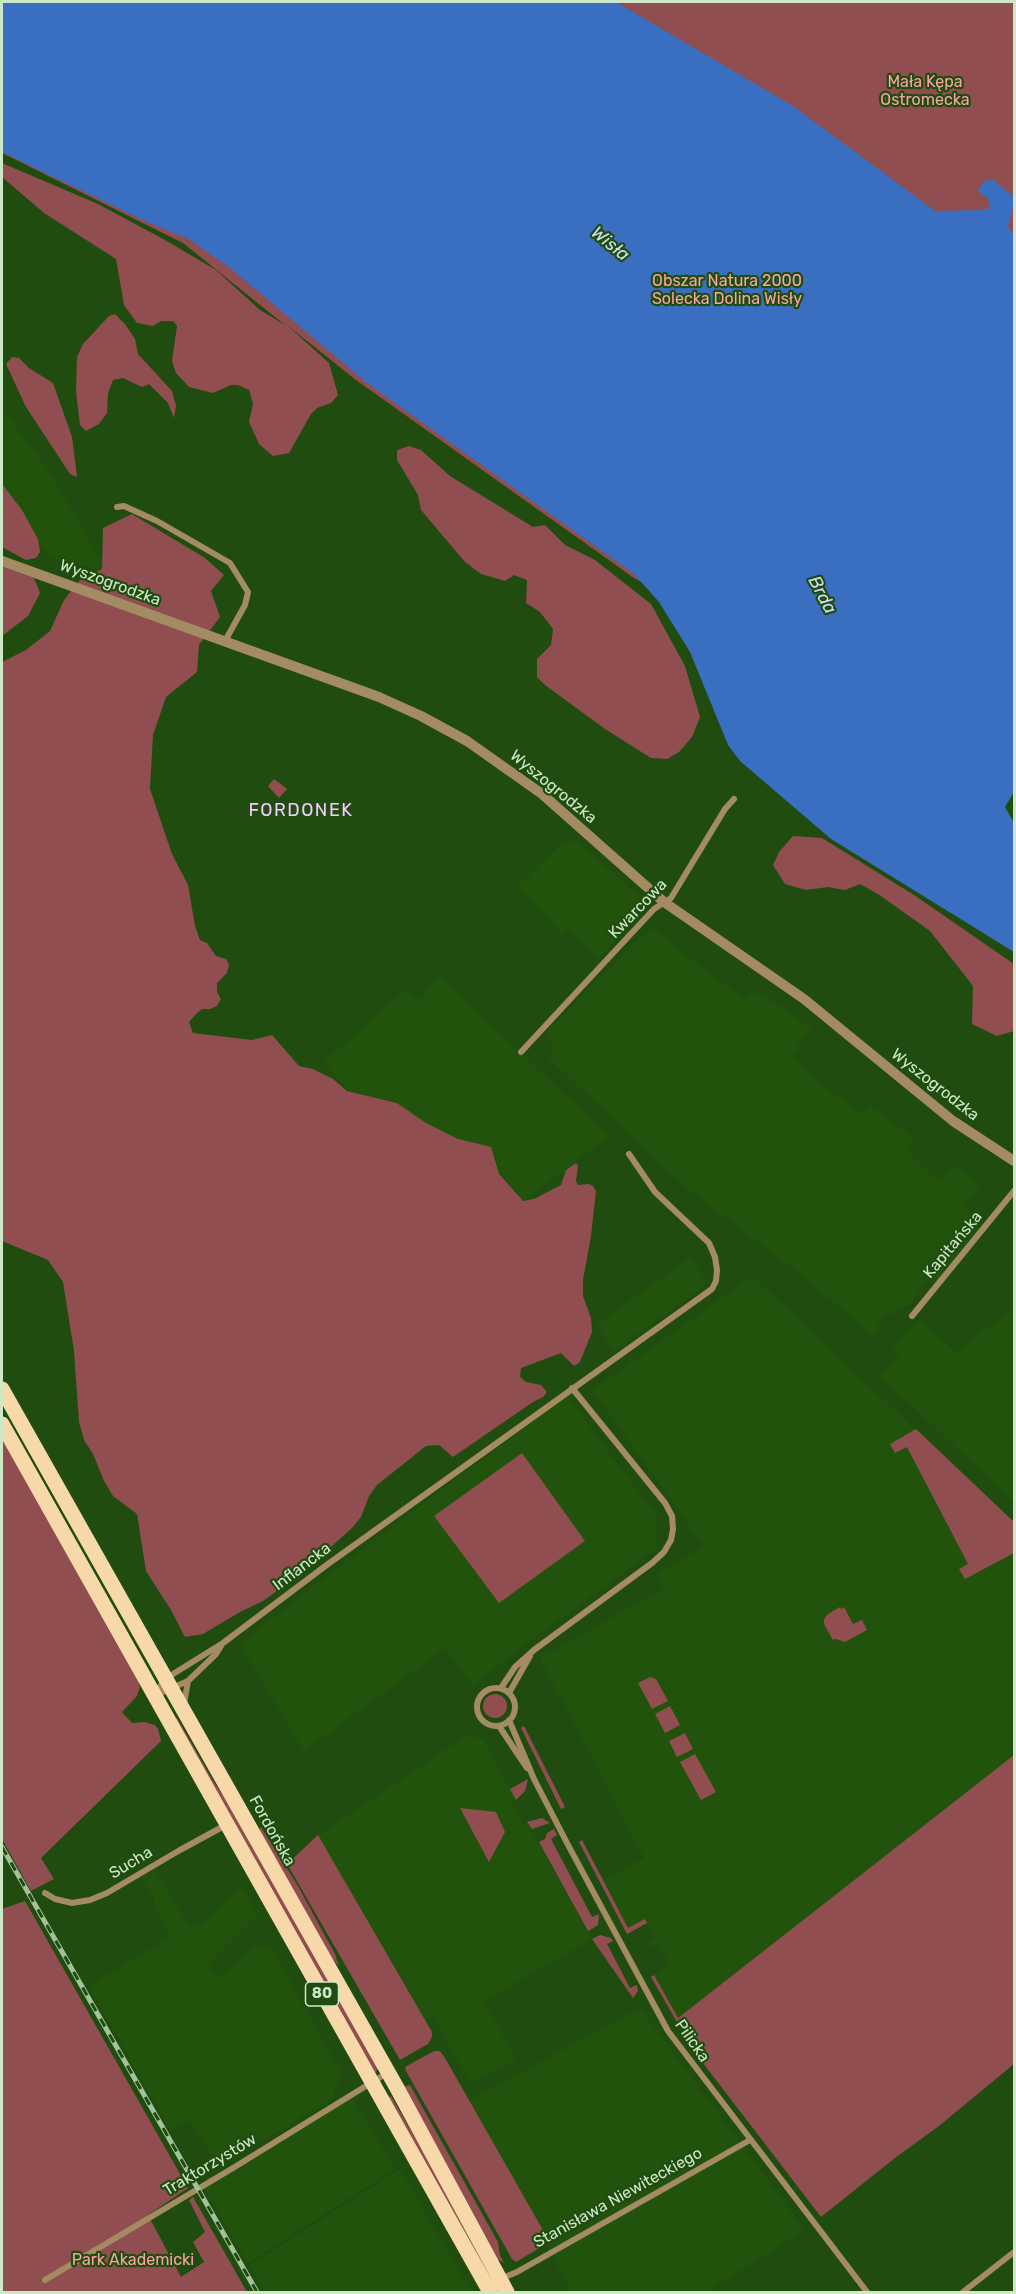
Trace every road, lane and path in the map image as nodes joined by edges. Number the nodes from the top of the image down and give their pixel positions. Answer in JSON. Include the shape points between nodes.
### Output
{"nodes":[{"id":1,"x":117,"y":507,"type":"dead end"},
{"id":2,"x":2,"y":561,"type":"edge"},
{"id":3,"x":225,"y":641,"type":"junction"},
{"id":4,"x":734,"y":799,"type":"dead end"},
{"id":5,"x":664,"y":902,"type":"junction"},
{"id":6,"x":529,"y":1056,"type":"dead end"},
{"id":7,"x":629,"y":1154,"type":"dead end"},
{"id":8,"x":1014,"y":1161,"type":"edge"},
{"id":9,"x":1014,"y":1191,"type":"edge"},
{"id":10,"x":912,"y":1316,"type":"dead end"},
{"id":11,"x":572,"y":1388,"type":"junction"},
{"id":12,"x":2,"y":1389,"type":"edge"},
{"id":13,"x":2,"y":1424,"type":"edge"},
{"id":14,"x":223,"y":1643,"type":"junction"},
{"id":15,"x":534,"y":1650,"type":"junction"},
{"id":16,"x":188,"y":1681,"type":"junction"},
{"id":17,"x":168,"y":1684,"type":"junction"},
{"id":18,"x":501,"y":1688,"type":"junction"},
{"id":19,"x":509,"y":1693,"type":"junction"},
{"id":20,"x":153,"y":1696,"type":"junction"},
{"id":21,"x":183,"y":1711,"type":"junction"},
{"id":22,"x":509,"y":1720,"type":"junction"},
{"id":23,"x":499,"y":1726,"type":"junction"},
{"id":24,"x":534,"y":1779,"type":"junction"},
{"id":25,"x":227,"y":1825,"type":"junction"},
{"id":26,"x":45,"y":1893,"type":"dead end"},
{"id":27,"x":388,"y":2073,"type":"junction"},
{"id":28,"x":371,"y":2082,"type":"junction"},
{"id":29,"x":750,"y":2140,"type":"junction"},
{"id":30,"x":1014,"y":2252,"type":"edge"},
{"id":31,"x":45,"y":2280,"type":"dead end"},
{"id":32,"x":503,"y":2286,"type":"edge"},
{"id":33,"x":490,"y":2292,"type":"edge"},
{"id":34,"x":867,"y":2292,"type":"edge"},
{"id":35,"x":963,"y":2292,"type":"edge"}],
"edges":[{"from":1,"to":3,"type":"street","via":[[124,506],[157,521],[230,563],[248,592]]},
{"from":2,"to":3,"type":"street","name":"Wyszogrodzka"},
{"from":3,"to":5,"type":"street","name":"Wyszogrodzka","via":[[383,699],[467,741],[542,794]]},
{"from":4,"to":5,"type":"street","name":"Kwarcowa","via":[[671,898]]},
{"from":5,"to":6,"type":"street","name":"Kwarcowa","via":[[522,1051]]},
{"from":5,"to":8,"type":"street","name":"Wyszogrodzka","via":[[804,999],[952,1121]]},
{"from":7,"to":11,"type":"street","name":"Inflancka","via":[[655,1192],[709,1243],[717,1264],[716,1281],[705,1295]]},
{"from":9,"to":10,"type":"street","name":"Kapitańska"},
{"from":11,"to":14,"type":"street","name":"Inflancka"},
{"from":11,"to":15,"type":"street","via":[[665,1503],[673,1529],[667,1548],[652,1563]]},
{"from":12,"to":17,"type":"main road","name":"Fordońska","number":"80"},
{"from":13,"to":20,"type":"main road","number":"80"},
{"from":14,"to":16,"type":"street","name":"Inflancka"},
{"from":14,"to":17,"type":"street","name":"Inflancka"},
{"from":15,"to":18,"type":"street","via":[[515,1667]]},
{"from":15,"to":19,"type":"street"},
{"from":16,"to":17,"type":"street","name":"Inflancka"},
{"from":16,"to":21,"type":"street"},
{"from":17,"to":20,"type":"street"},
{"from":17,"to":20,"type":"street"},
{"from":17,"to":21,"type":"main road","name":"Fordońska","number":"80"},
{"from":18,"to":19,"type":"street"},
{"from":18,"to":23,"type":"street","via":[[485,1690],[476,1706],[482,1721]]},
{"from":19,"to":22,"type":"street","via":[[515,1704]]},
{"from":20,"to":25,"type":"main road","number":"80"},
{"from":21,"to":27,"type":"main road","name":"Fordońska","number":"80"},
{"from":22,"to":23,"type":"street"},
{"from":22,"to":24,"type":"street","name":"Pilicka"},
{"from":23,"to":24,"type":"street","name":"Pilicka"},
{"from":24,"to":29,"type":"street","name":"Pilicka","via":[[668,2031]]},
{"from":25,"to":26,"type":"street","name":"Sucha","via":[[90,1900],[72,1903]]},
{"from":25,"to":28,"type":"main road","number":"80"},
{"from":27,"to":28,"type":"street","name":"Traktorzystów"},
{"from":27,"to":32,"type":"main road","name":"Fordońska","number":"80"},
{"from":28,"to":31,"type":"street","name":"Traktorzystów"},
{"from":28,"to":33,"type":"main road","number":"80"},
{"from":29,"to":32,"type":"street","name":"Stanisława Niewiteckiego","via":[[517,2272]]},
{"from":29,"to":34,"type":"street","name":"Pilicka"},
{"from":30,"to":35,"type":"street"}]}
